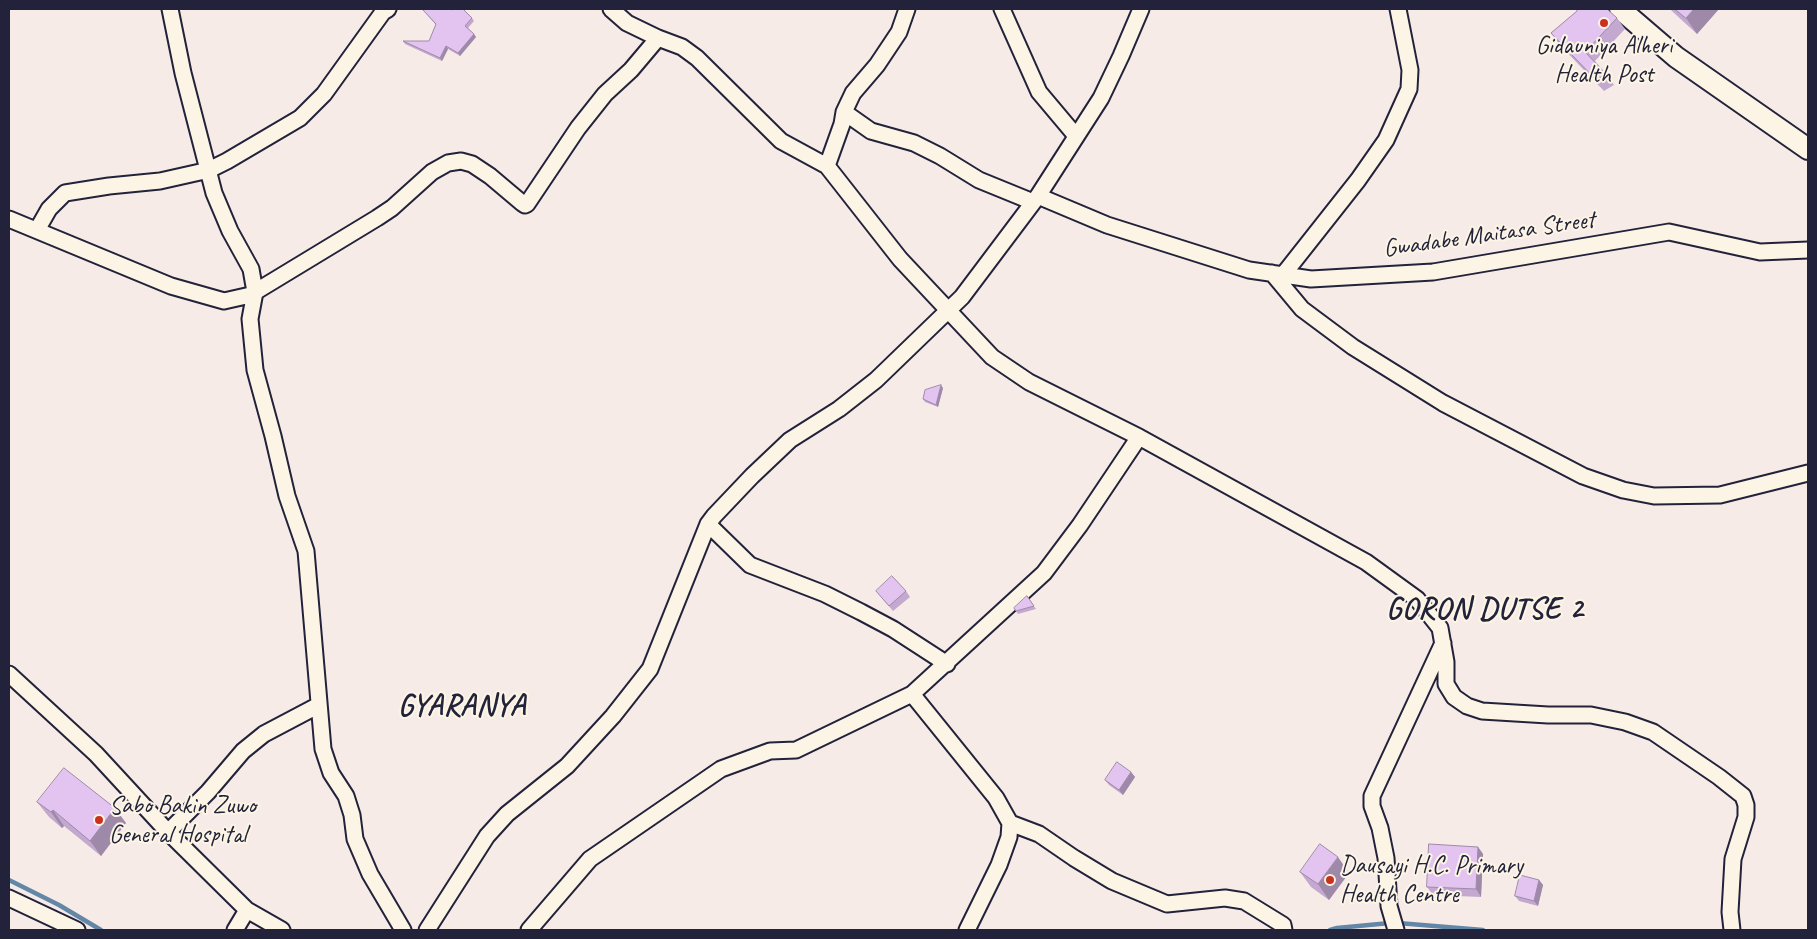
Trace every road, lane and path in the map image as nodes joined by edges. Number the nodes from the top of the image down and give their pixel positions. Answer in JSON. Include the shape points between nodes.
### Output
{"nodes":[{"id":1,"x":170,"y":9,"type":"edge"},
{"id":2,"x":388,"y":9,"type":"edge"},
{"id":3,"x":611,"y":9,"type":"edge"},
{"id":4,"x":907,"y":9,"type":"edge"},
{"id":5,"x":1002,"y":9,"type":"edge"},
{"id":6,"x":1141,"y":9,"type":"edge"},
{"id":7,"x":1398,"y":9,"type":"edge"},
{"id":8,"x":1620,"y":9,"type":"edge"},
{"id":9,"x":658,"y":38,"type":"junction"},
{"id":10,"x":844,"y":112,"type":"junction"},
{"id":11,"x":1076,"y":136,"type":"junction"},
{"id":12,"x":1808,"y":149,"type":"edge"},
{"id":13,"x":827,"y":166,"type":"junction"},
{"id":14,"x":209,"y":170,"type":"junction"},
{"id":15,"x":1035,"y":199,"type":"junction"},
{"id":16,"x":9,"y":219,"type":"edge"},
{"id":17,"x":37,"y":230,"type":"junction"},
{"id":18,"x":1808,"y":250,"type":"edge"},
{"id":19,"x":1277,"y":274,"type":"junction"},
{"id":20,"x":255,"y":293,"type":"junction"},
{"id":21,"x":948,"y":311,"type":"junction"},
{"id":22,"x":1139,"y":437,"type":"junction"},
{"id":23,"x":1808,"y":472,"type":"edge"},
{"id":24,"x":708,"y":524,"type":"junction"},
{"id":25,"x":1443,"y":644,"type":"junction"},
{"id":26,"x":947,"y":664,"type":"junction"},
{"id":27,"x":9,"y":674,"type":"edge"},
{"id":28,"x":912,"y":694,"type":"junction"},
{"id":29,"x":319,"y":705,"type":"junction"},
{"id":30,"x":1010,"y":823,"type":"junction"},
{"id":31,"x":168,"y":832,"type":"junction"},
{"id":32,"x":9,"y":898,"type":"edge"},
{"id":33,"x":247,"y":910,"type":"junction"},
{"id":34,"x":1283,"y":928,"type":"edge"},
{"id":35,"x":77,"y":930,"type":"edge"},
{"id":36,"x":235,"y":930,"type":"edge"},
{"id":37,"x":282,"y":930,"type":"edge"},
{"id":38,"x":403,"y":930,"type":"edge"},
{"id":39,"x":427,"y":930,"type":"edge"},
{"id":40,"x":529,"y":930,"type":"edge"},
{"id":41,"x":966,"y":930,"type":"edge"},
{"id":42,"x":1396,"y":930,"type":"edge"},
{"id":43,"x":1732,"y":930,"type":"edge"}],
"edges":[{"from":1,"to":14,"type":"street","via":[[182,73]]},
{"from":2,"to":14,"type":"street","via":[[324,94],[300,118]]},
{"from":3,"to":9,"type":"street","via":[[627,24]]},
{"from":4,"to":10,"type":"street","via":[[899,32],[854,93]]},
{"from":5,"to":11,"type":"street","via":[[1039,92]]},
{"from":6,"to":11,"type":"street","via":[[1101,98]]},
{"from":7,"to":19,"type":"street","via":[[1410,70],[1409,89],[1386,140],[1358,180]]},
{"from":8,"to":12,"type":"street","via":[[1676,57]]},
{"from":9,"to":13,"type":"street","via":[[682,47],[697,58],[782,141]]},
{"from":9,"to":20,"type":"street","via":[[578,128],[527,204],[472,164],[448,163],[432,172],[384,213]]},
{"from":10,"to":13,"type":"street"},
{"from":10,"to":15,"type":"street","name":"Gwadabe Maitasa Street","via":[[871,131],[914,143],[979,180]]},
{"from":11,"to":15,"type":"street"},
{"from":13,"to":21,"type":"street","via":[[900,259]]},
{"from":14,"to":17,"type":"street","via":[[160,181],[65,193],[49,209]]},
{"from":14,"to":20,"type":"street","via":[[214,193],[230,231],[251,269]]},
{"from":15,"to":19,"type":"street","name":"Gwadabe Maitasa Street","via":[[1249,270]]},
{"from":15,"to":21,"type":"street"},
{"from":16,"to":17,"type":"street"},
{"from":17,"to":20,"type":"street","via":[[172,286],[224,301]]},
{"from":18,"to":19,"type":"street","name":"Gwadabe Maitasa Street","via":[[1760,252],[1669,232],[1433,272],[1311,279]]},
{"from":19,"to":23,"type":"street","via":[[1302,309],[1353,347],[1443,403],[1583,476],[1623,490],[1654,496],[1720,496]]},
{"from":20,"to":29,"type":"street","via":[[250,319],[255,370],[287,496],[306,551]]},
{"from":21,"to":22,"type":"street","via":[[992,357],[1029,382]]},
{"from":21,"to":24,"type":"street","via":[[876,380],[839,409],[790,440]]},
{"from":22,"to":25,"type":"street","via":[[1366,562],[1418,599],[1440,628]]},
{"from":22,"to":26,"type":"street","via":[[1044,573]]},
{"from":24,"to":26,"type":"street","via":[[750,566],[825,594],[893,629]]},
{"from":24,"to":39,"type":"street","via":[[650,669],[567,766],[507,814],[487,836]]},
{"from":25,"to":42,"type":"street","via":[[1372,796],[1386,858],[1389,906]]},
{"from":25,"to":43,"type":"street","via":[[1446,684],[1454,697],[1467,706],[1482,711],[1591,715],[1625,722],[1653,732],[1743,796],[1746,817],[1734,859],[1730,912]]},
{"from":26,"to":28,"type":"street"},
{"from":27,"to":31,"type":"street","via":[[96,754]]},
{"from":28,"to":30,"type":"street","via":[[996,798]]},
{"from":28,"to":40,"type":"street","via":[[796,750],[770,751],[721,769],[590,859]]},
{"from":29,"to":31,"type":"street","via":[[264,734],[243,751]]},
{"from":29,"to":38,"type":"street","via":[[323,749],[331,773],[346,796],[355,840],[370,874]]},
{"from":30,"to":34,"type":"street","via":[[1040,834],[1112,881],[1167,904],[1225,898],[1244,901]]},
{"from":30,"to":41,"type":"street","via":[[1010,837],[999,865]]},
{"from":31,"to":33,"type":"street"},
{"from":32,"to":35,"type":"street"},
{"from":33,"to":36,"type":"street"},
{"from":33,"to":37,"type":"street"}]}
